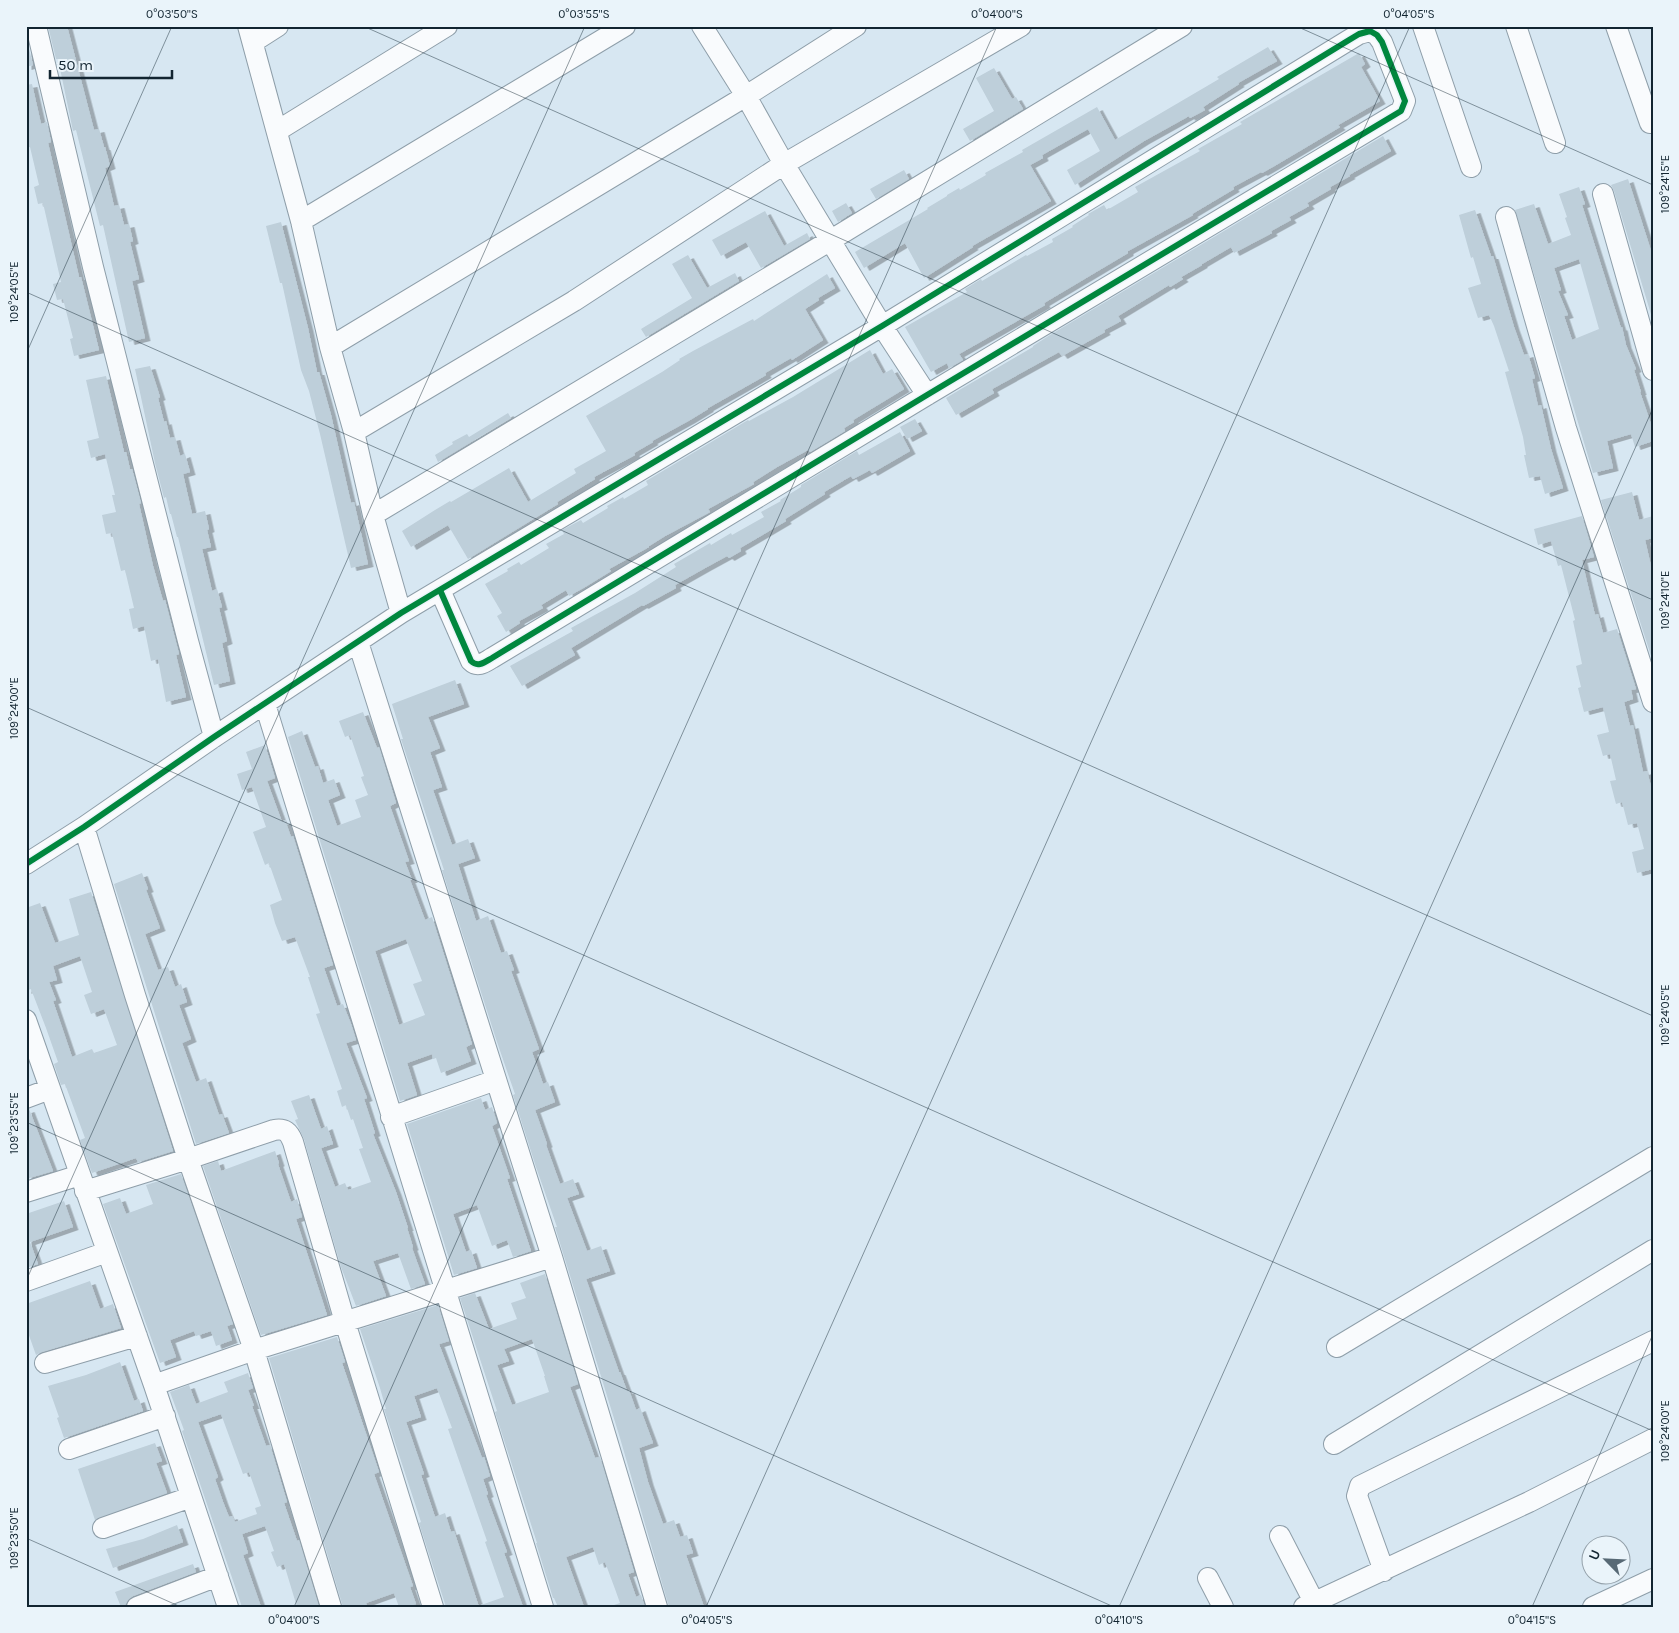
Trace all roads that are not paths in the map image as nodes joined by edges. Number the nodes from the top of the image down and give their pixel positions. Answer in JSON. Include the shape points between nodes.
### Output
{"nodes":[{"id":1,"x":36,"y":26,"type":"edge"},
{"id":2,"x":278,"y":26,"type":"edge"},
{"id":3,"x":447,"y":26,"type":"edge"},
{"id":4,"x":625,"y":26,"type":"edge"},
{"id":5,"x":702,"y":26,"type":"edge"},
{"id":6,"x":856,"y":26,"type":"edge"},
{"id":7,"x":1021,"y":26,"type":"edge"},
{"id":8,"x":1182,"y":26,"type":"edge"},
{"id":9,"x":1423,"y":26,"type":"edge"},
{"id":10,"x":1516,"y":26,"type":"edge"},
{"id":11,"x":1616,"y":26,"type":"edge"},
{"id":12,"x":1371,"y":28,"type":"edge"},
{"id":13,"x":250,"y":34,"type":"edge"},
{"id":14,"x":746,"y":96,"type":"junction"},
{"id":15,"x":1650,"y":123,"type":"dead end"},
{"id":16,"x":277,"y":131,"type":"junction"},
{"id":17,"x":1555,"y":143,"type":"dead end"},
{"id":18,"x":784,"y":164,"type":"junction"},
{"id":19,"x":1470,"y":167,"type":"dead end"},
{"id":20,"x":1603,"y":194,"type":"dead end"},
{"id":21,"x":1506,"y":217,"type":"dead end"},
{"id":22,"x":301,"y":221,"type":"junction"},
{"id":23,"x":831,"y":240,"type":"junction"},
{"id":24,"x":882,"y":326,"type":"junction"},
{"id":25,"x":330,"y":347,"type":"junction"},
{"id":26,"x":1653,"y":370,"type":"edge"},
{"id":27,"x":927,"y":395,"type":"junction"},
{"id":28,"x":354,"y":432,"type":"junction"},
{"id":29,"x":373,"y":515,"type":"junction"},
{"id":30,"x":440,"y":590,"type":"junction"},
{"id":31,"x":401,"y":613,"type":"junction"},
{"id":32,"x":358,"y":642,"type":"junction"},
{"id":33,"x":1653,"y":702,"type":"edge"},
{"id":34,"x":265,"y":704,"type":"junction"},
{"id":35,"x":214,"y":736,"type":"junction"},
{"id":36,"x":84,"y":827,"type":"junction"},
{"id":37,"x":26,"y":864,"type":"edge"},
{"id":38,"x":26,"y":1020,"type":"edge"},
{"id":39,"x":496,"y":1080,"type":"junction"},
{"id":40,"x":50,"y":1089,"type":"junction"},
{"id":41,"x":26,"y":1098,"type":"edge"},
{"id":42,"x":391,"y":1117,"type":"junction"},
{"id":43,"x":1653,"y":1158,"type":"edge"},
{"id":44,"x":188,"y":1159,"type":"junction"},
{"id":45,"x":83,"y":1183,"type":"junction"},
{"id":46,"x":26,"y":1192,"type":"edge"},
{"id":47,"x":1653,"y":1250,"type":"edge"},
{"id":48,"x":107,"y":1252,"type":"junction"},
{"id":49,"x":552,"y":1257,"type":"junction"},
{"id":50,"x":26,"y":1281,"type":"edge"},
{"id":51,"x":445,"y":1290,"type":"junction"},
{"id":52,"x":345,"y":1322,"type":"junction"},
{"id":53,"x":137,"y":1336,"type":"junction"},
{"id":54,"x":1653,"y":1341,"type":"edge"},
{"id":55,"x":1337,"y":1347,"type":"dead end"},
{"id":56,"x":254,"y":1350,"type":"junction"},
{"id":57,"x":45,"y":1363,"type":"dead end"},
{"id":58,"x":154,"y":1385,"type":"junction"},
{"id":59,"x":165,"y":1416,"type":"junction"},
{"id":60,"x":1653,"y":1439,"type":"edge"},
{"id":61,"x":1334,"y":1444,"type":"dead end"},
{"id":62,"x":69,"y":1449,"type":"dead end"},
{"id":63,"x":191,"y":1497,"type":"junction"},
{"id":64,"x":104,"y":1528,"type":"dead end"},
{"id":65,"x":1280,"y":1536,"type":"dead end"},
{"id":66,"x":1384,"y":1570,"type":"junction"},
{"id":67,"x":218,"y":1576,"type":"junction"},
{"id":68,"x":1208,"y":1578,"type":"dead end"},
{"id":69,"x":1653,"y":1579,"type":"edge"},
{"id":70,"x":1309,"y":1604,"type":"edge"},
{"id":71,"x":137,"y":1607,"type":"edge"},
{"id":72,"x":228,"y":1607,"type":"edge"},
{"id":73,"x":330,"y":1607,"type":"edge"},
{"id":74,"x":433,"y":1607,"type":"edge"},
{"id":75,"x":543,"y":1607,"type":"edge"},
{"id":76,"x":657,"y":1607,"type":"edge"},
{"id":77,"x":1223,"y":1607,"type":"edge"},
{"id":78,"x":1593,"y":1607,"type":"edge"}],
"edges":[{"from":1,"to":35,"type":"street","via":[[93,267]]},
{"from":2,"to":13,"type":"street"},
{"from":3,"to":16,"type":"street"},
{"from":4,"to":22,"type":"street"},
{"from":5,"to":14,"type":"street"},
{"from":6,"to":14,"type":"street"},
{"from":7,"to":18,"type":"street"},
{"from":8,"to":23,"type":"street"},
{"from":9,"to":19,"type":"street"},
{"from":10,"to":17,"type":"street"},
{"from":11,"to":15,"type":"street"},
{"from":12,"to":24,"type":"street"},
{"from":12,"to":27,"type":"street","via":[[1382,42],[1405,101],[1400,111]]},
{"from":13,"to":16,"type":"street"},
{"from":14,"to":18,"type":"street"},
{"from":14,"to":25,"type":"street"},
{"from":16,"to":22,"type":"street"},
{"from":18,"to":23,"type":"street"},
{"from":18,"to":28,"type":"street","via":[[574,301]]},
{"from":20,"to":26,"type":"street"},
{"from":21,"to":33,"type":"street","via":[[1566,428]]},
{"from":22,"to":25,"type":"street"},
{"from":23,"to":24,"type":"street"},
{"from":23,"to":29,"type":"street"},
{"from":24,"to":27,"type":"street"},
{"from":24,"to":30,"type":"street"},
{"from":25,"to":28,"type":"street"},
{"from":27,"to":30,"type":"street","via":[[481,664],[471,661]]},
{"from":28,"to":29,"type":"street"},
{"from":29,"to":31,"type":"street"},
{"from":30,"to":31,"type":"street"},
{"from":31,"to":32,"type":"street"},
{"from":32,"to":34,"type":"street"},
{"from":32,"to":39,"type":"street"},
{"from":34,"to":35,"type":"street"},
{"from":34,"to":42,"type":"street"},
{"from":35,"to":36,"type":"street"},
{"from":36,"to":37,"type":"street"},
{"from":36,"to":44,"type":"street"},
{"from":38,"to":40,"type":"street"},
{"from":39,"to":42,"type":"street"},
{"from":39,"to":49,"type":"street"},
{"from":40,"to":41,"type":"street"},
{"from":40,"to":45,"type":"street"},
{"from":42,"to":51,"type":"street"},
{"from":43,"to":55,"type":"street"},
{"from":44,"to":45,"type":"street"},
{"from":44,"to":52,"type":"street","via":[[274,1130],[287,1131],[293,1142]]},
{"from":44,"to":56,"type":"street"},
{"from":45,"to":46,"type":"street"},
{"from":45,"to":48,"type":"street"},
{"from":47,"to":61,"type":"street"},
{"from":48,"to":50,"type":"street"},
{"from":48,"to":53,"type":"street"},
{"from":49,"to":51,"type":"street"},
{"from":49,"to":76,"type":"street"},
{"from":51,"to":52,"type":"street"},
{"from":51,"to":75,"type":"street"},
{"from":52,"to":56,"type":"street"},
{"from":52,"to":74,"type":"street"},
{"from":53,"to":57,"type":"street"},
{"from":53,"to":58,"type":"street"},
{"from":54,"to":66,"type":"street","via":[[1360,1486],[1357,1496]]},
{"from":56,"to":58,"type":"street"},
{"from":56,"to":73,"type":"street"},
{"from":58,"to":59,"type":"street"},
{"from":59,"to":62,"type":"street"},
{"from":59,"to":63,"type":"street"},
{"from":60,"to":66,"type":"street"},
{"from":63,"to":64,"type":"street"},
{"from":63,"to":67,"type":"street"},
{"from":65,"to":70,"type":"street"},
{"from":66,"to":70,"type":"street"},
{"from":67,"to":71,"type":"street"},
{"from":67,"to":72,"type":"street"},
{"from":68,"to":77,"type":"street"},
{"from":69,"to":78,"type":"street"}]}
